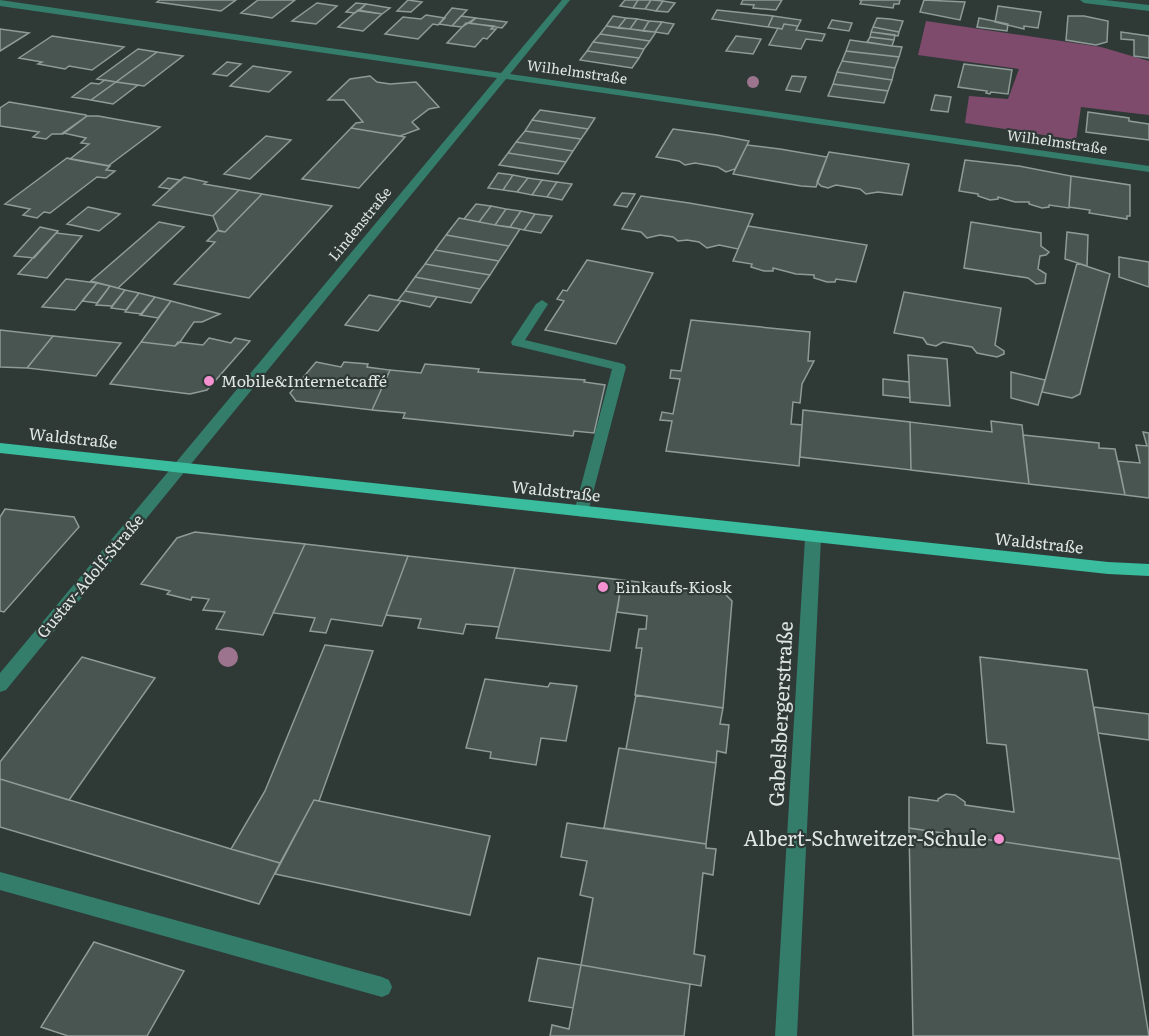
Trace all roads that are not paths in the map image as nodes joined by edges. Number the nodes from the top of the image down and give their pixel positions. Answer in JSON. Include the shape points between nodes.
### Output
{"nodes":[{"id":1,"x":566,"y":0,"type":"edge"},
{"id":2,"x":1084,"y":0,"type":"edge"},
{"id":3,"x":0,"y":3,"type":"edge"},
{"id":4,"x":1149,"y":8,"type":"edge"},
{"id":5,"x":502,"y":74,"type":"junction"},
{"id":6,"x":1149,"y":169,"type":"edge"},
{"id":7,"x":542,"y":304,"type":"dead end"},
{"id":8,"x":0,"y":448,"type":"edge"},
{"id":9,"x":180,"y":467,"type":"junction"},
{"id":10,"x":581,"y":512,"type":"junction"},
{"id":11,"x":813,"y":538,"type":"junction"},
{"id":12,"x":1108,"y":568,"type":"junction"},
{"id":13,"x":1149,"y":570,"type":"edge"},
{"id":14,"x":1149,"y":576,"type":"edge"},
{"id":15,"x":0,"y":685,"type":"edge"},
{"id":16,"x":0,"y":881,"type":"edge"},
{"id":17,"x":382,"y":987,"type":"dead end"},
{"id":18,"x":786,"y":1036,"type":"edge"}],
"edges":[{"from":1,"to":5,"type":"street","name":"Lindenstraße"},
{"from":2,"to":4,"type":"street"},
{"from":3,"to":5,"type":"street","name":"Wilhelmstraße"},
{"from":5,"to":6,"type":"street","name":"Wilhelmstraße"},
{"from":5,"to":9,"type":"street","name":"Lindenstraße"},
{"from":7,"to":10,"type":"street","via":[[517,342],[619,367]]},
{"from":8,"to":9,"type":"main road","name":"Waldstraße"},
{"from":9,"to":10,"type":"main road","name":"Waldstraße"},
{"from":9,"to":15,"type":"street","name":"Gustav-Adolf-Straße"},
{"from":10,"to":11,"type":"main road","name":"Waldstraße"},
{"from":11,"to":12,"type":"main road","name":"Waldstraße"},
{"from":11,"to":18,"type":"street","name":"Gabelsbergerstraße"},
{"from":12,"to":13,"type":"main road","name":"Waldstraße"},
{"from":12,"to":14,"type":"main road","name":"Waldstraße"},
{"from":16,"to":17,"type":"street"}]}
